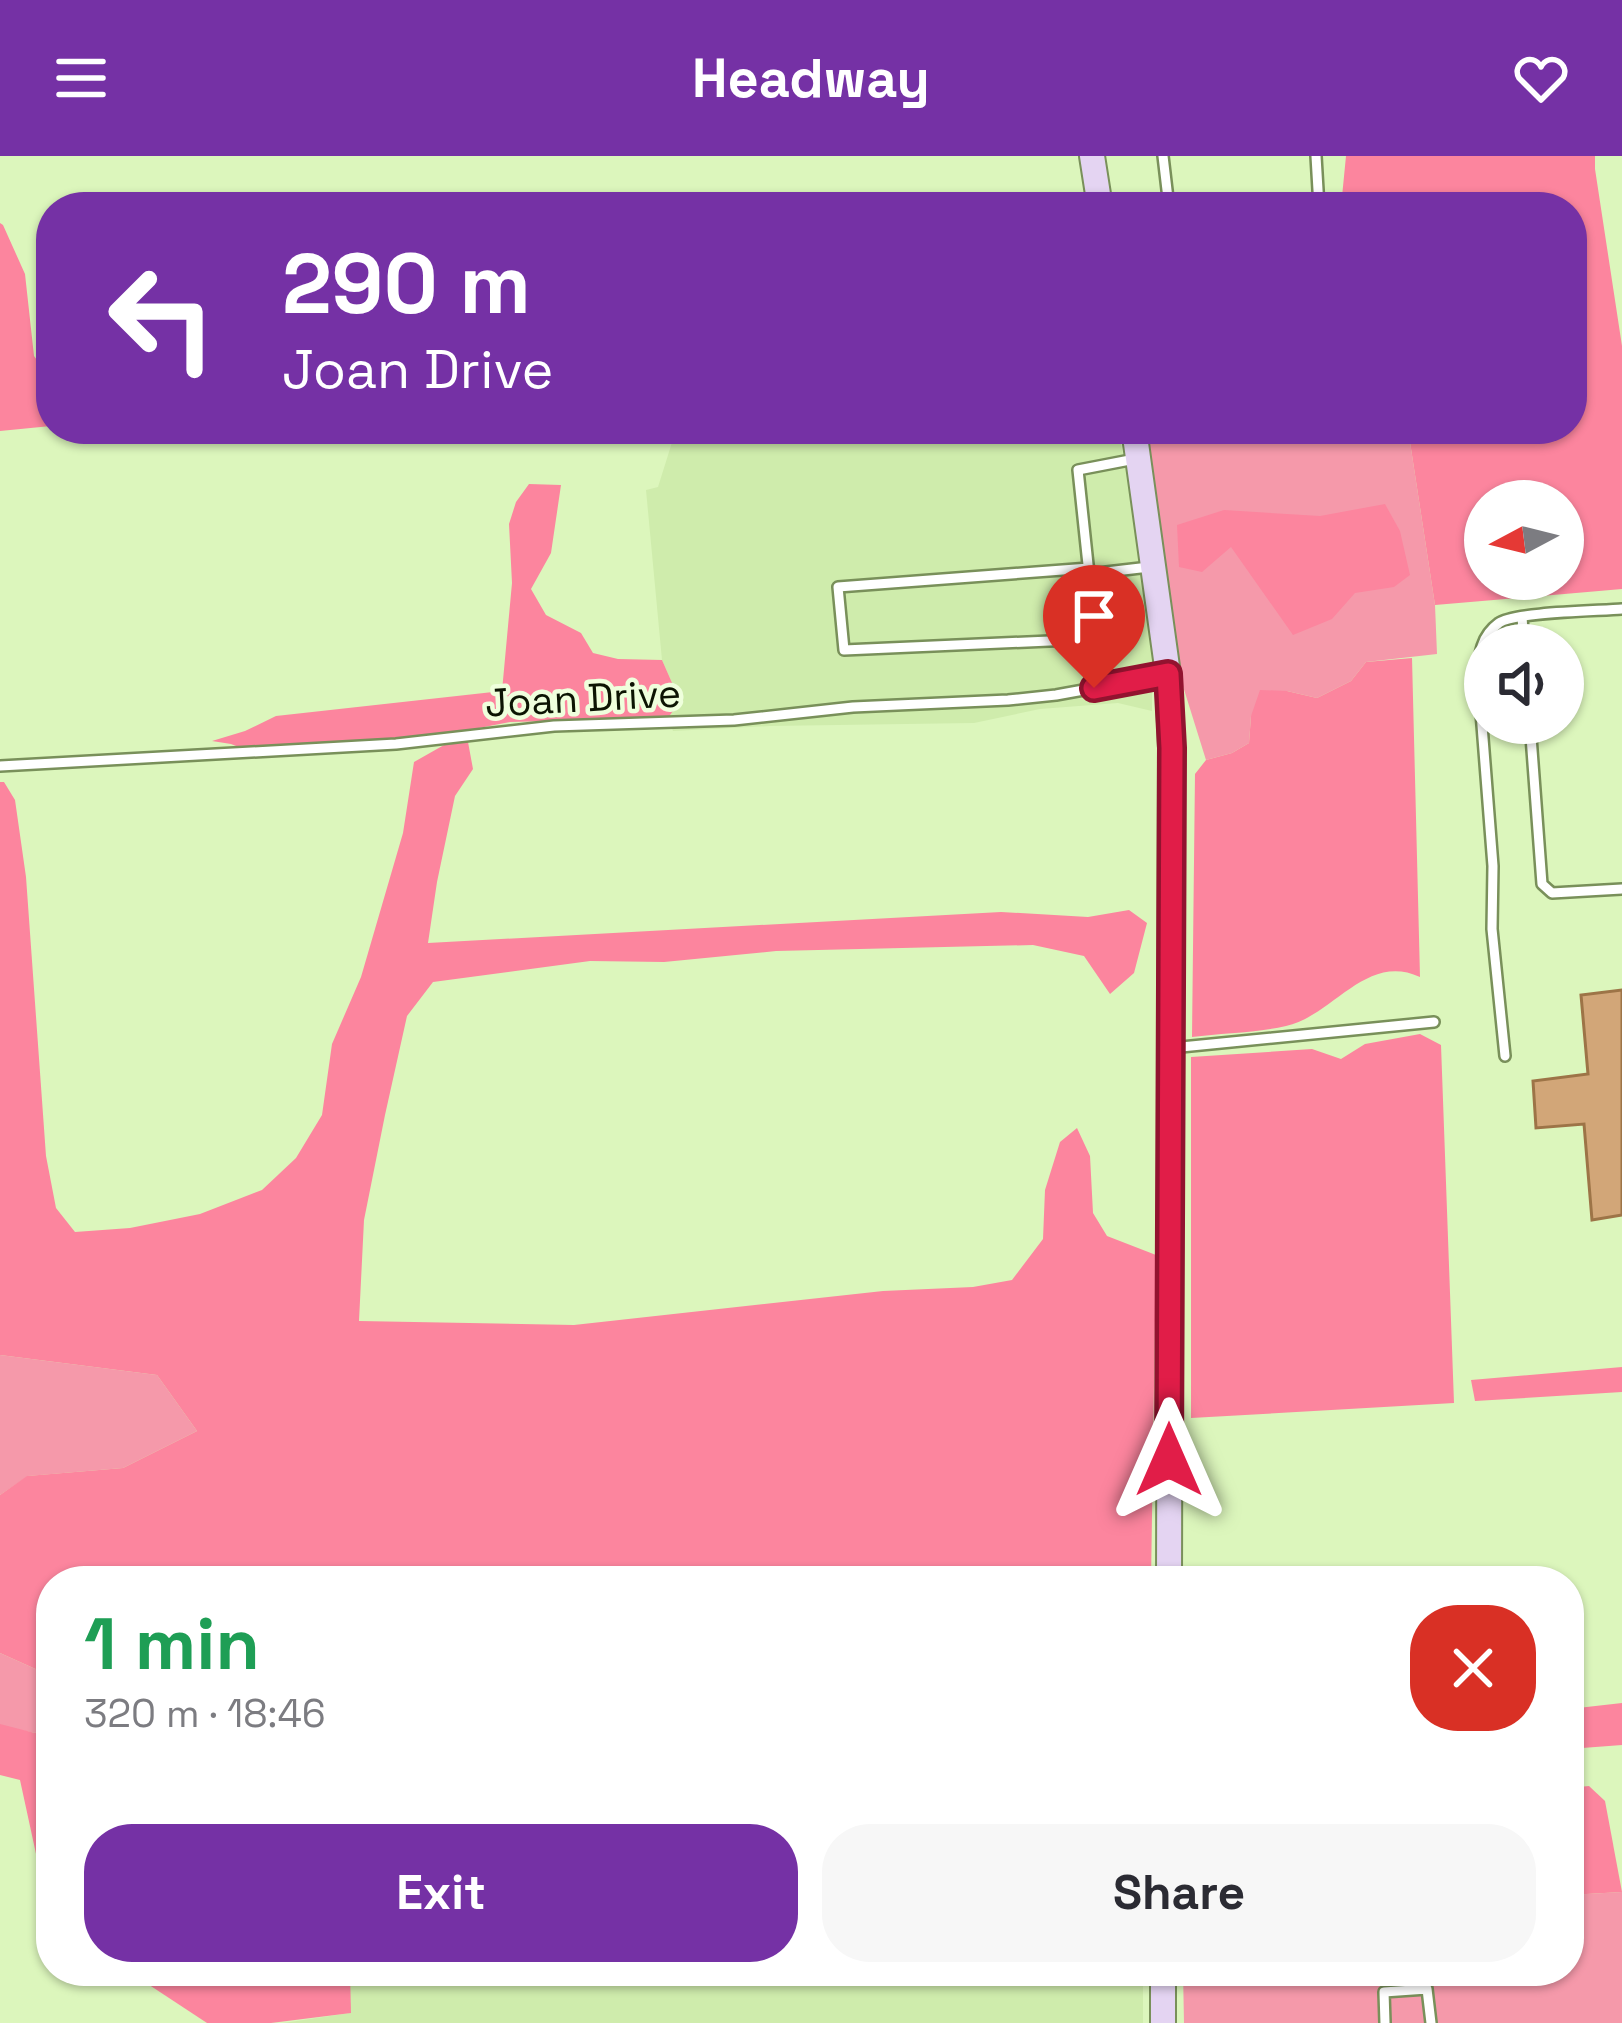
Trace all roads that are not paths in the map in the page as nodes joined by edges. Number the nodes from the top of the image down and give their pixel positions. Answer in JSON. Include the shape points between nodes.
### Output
{"nodes":[{"id":1,"x":1092,"y":156,"type":"edge"},
{"id":2,"x":1163,"y":156,"type":"edge"},
{"id":3,"x":1316,"y":156,"type":"edge"},
{"id":4,"x":1098,"y":192,"type":"edge"},
{"id":5,"x":1167,"y":192,"type":"edge"},
{"id":6,"x":1318,"y":192,"type":"edge"},
{"id":7,"x":1136,"y":444,"type":"edge"},
{"id":8,"x":1138,"y":459,"type":"junction"},
{"id":9,"x":1155,"y":566,"type":"junction"},
{"id":10,"x":1089,"y":571,"type":"junction"},
{"id":11,"x":1622,"y":609,"type":"edge"},
{"id":12,"x":1522,"y":617,"type":"junction"},
{"id":13,"x":1522,"y":624,"type":"edge"},
{"id":14,"x":1168,"y":674,"type":"junction"},
{"id":15,"x":1532,"y":744,"type":"edge"},
{"id":16,"x":0,"y":766,"type":"edge"},
{"id":17,"x":1622,"y":889,"type":"edge"},
{"id":18,"x":1434,"y":1022,"type":"dead end"},
{"id":19,"x":1171,"y":1048,"type":"junction"},
{"id":20,"x":1504,"y":1056,"type":"dead end"},
{"id":21,"x":1169,"y":1566,"type":"edge"},
{"id":22,"x":1163,"y":1986,"type":"edge"},
{"id":23,"x":1163,"y":2023,"type":"edge"},
{"id":24,"x":1384,"y":2023,"type":"edge"},
{"id":25,"x":1431,"y":2023,"type":"edge"}],
"edges":[{"from":1,"to":4,"type":"main road"},
{"from":2,"to":5,"type":"lane"},
{"from":3,"to":6,"type":"lane"},
{"from":7,"to":8,"type":"main road"},
{"from":8,"to":9,"type":"main road"},
{"from":8,"to":10,"type":"lane","via":[[1078,470]]},
{"from":9,"to":10,"type":"lane"},
{"from":9,"to":14,"type":"main road"},
{"from":10,"to":10,"type":"lane","via":[[1094,639],[844,650],[838,587]]},
{"from":11,"to":12,"type":"lane"},
{"from":12,"to":13,"type":"lane"},
{"from":12,"to":20,"type":"lane","via":[[1503,619],[1479,649]]},
{"from":14,"to":16,"type":"lane","name":"Joan Drive","via":[[987,702]]},
{"from":14,"to":19,"type":"main road"},
{"from":15,"to":17,"type":"lane","via":[[1542,884],[1552,893]]},
{"from":18,"to":19,"type":"lane"},
{"from":19,"to":21,"type":"main road"},
{"from":22,"to":23,"type":"main road"},
{"from":24,"to":25,"type":"lane","via":[[1384,1992],[1427,1989]]}]}
